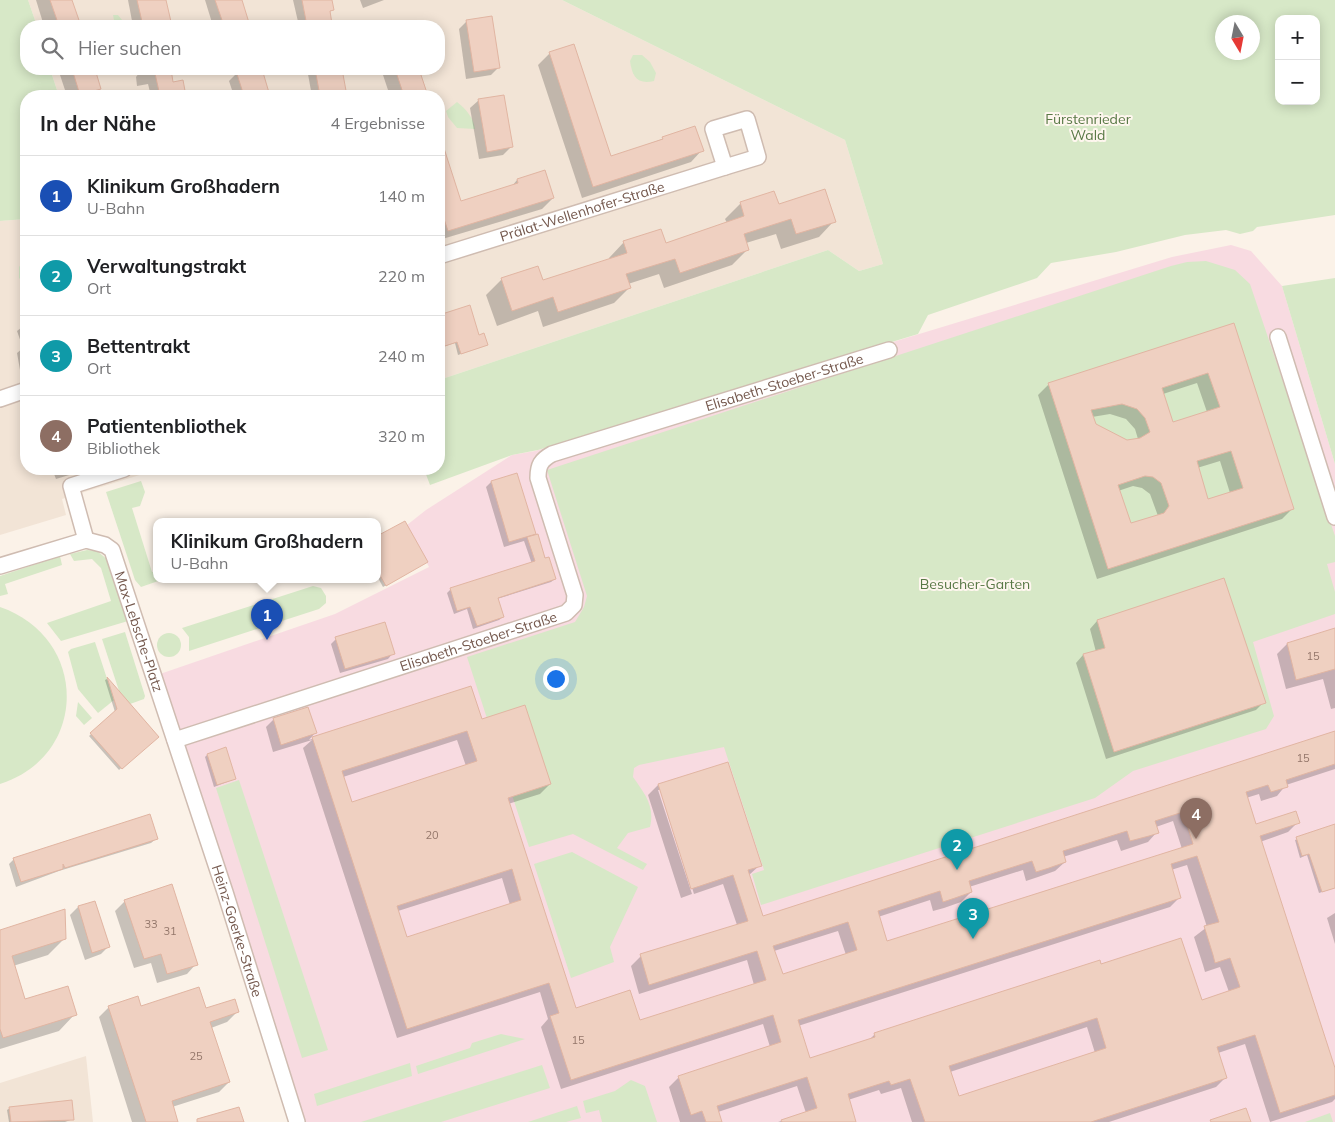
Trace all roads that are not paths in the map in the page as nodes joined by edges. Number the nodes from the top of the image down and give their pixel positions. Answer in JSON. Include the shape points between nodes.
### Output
{"nodes":[{"id":1,"x":726,"y":167,"type":"dead end"},
{"id":2,"x":445,"y":254,"type":"edge"},
{"id":3,"x":1278,"y":337,"type":"dead end"},
{"id":4,"x":888,"y":350,"type":"dead end"},
{"id":5,"x":20,"y":392,"type":"edge"},
{"id":6,"x":0,"y":399,"type":"edge"},
{"id":7,"x":105,"y":475,"type":"edge"},
{"id":8,"x":1335,"y":517,"type":"edge"},
{"id":9,"x":86,"y":540,"type":"junction"},
{"id":10,"x":0,"y":566,"type":"edge"},
{"id":11,"x":174,"y":740,"type":"junction"},
{"id":12,"x":297,"y":1122,"type":"edge"}],
"edges":[{"from":1,"to":2,"type":"street","name":"Prälat-Wellenhofer-Straße"},
{"from":3,"to":8,"type":"street"},
{"from":4,"to":11,"type":"street","name":"Elisabeth-Stoeber-Straße","via":[[543,459],[538,467],[538,478],[575,595],[574,605],[566,613]]},
{"from":5,"to":6,"type":"street"},
{"from":7,"to":9,"type":"street","via":[[70,486]]},
{"from":9,"to":10,"type":"street"},
{"from":9,"to":11,"type":"street","name":"Max-Lebsche-Platz","via":[[96,541],[112,550]]},
{"from":11,"to":12,"type":"street","name":"Heinz-Goerke-Straße"}]}
